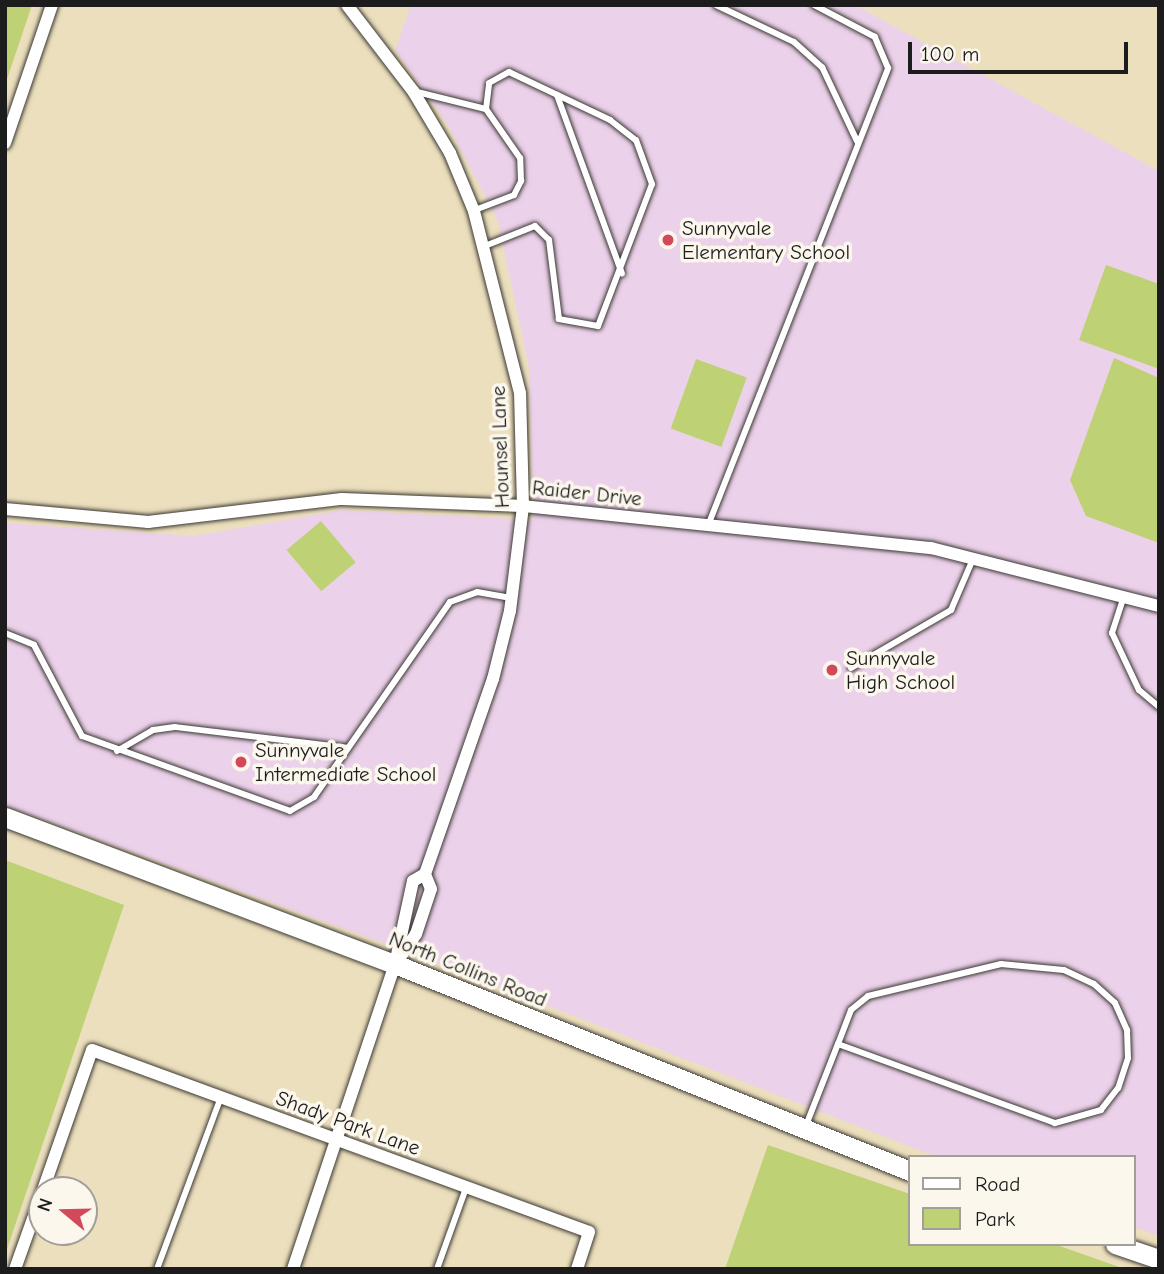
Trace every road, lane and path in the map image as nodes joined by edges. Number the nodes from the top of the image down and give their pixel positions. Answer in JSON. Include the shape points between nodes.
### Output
{"nodes":[{"id":1,"x":52,"y":5,"type":"edge"},
{"id":2,"x":346,"y":5,"type":"edge"},
{"id":3,"x":716,"y":5,"type":"edge"},
{"id":4,"x":814,"y":5,"type":"edge"},
{"id":5,"x":413,"y":91,"type":"junction"},
{"id":6,"x":556,"y":95,"type":"junction"},
{"id":7,"x":486,"y":108,"type":"junction"},
{"id":8,"x":857,"y":141,"type":"junction"},
{"id":9,"x":5,"y":143,"type":"edge"},
{"id":10,"x":474,"y":211,"type":"junction"},
{"id":11,"x":485,"y":246,"type":"junction"},
{"id":12,"x":622,"y":274,"type":"junction"},
{"id":13,"x":523,"y":506,"type":"junction"},
{"id":14,"x":5,"y":509,"type":"edge"},
{"id":15,"x":709,"y":523,"type":"junction"},
{"id":16,"x":973,"y":558,"type":"junction"},
{"id":17,"x":1125,"y":596,"type":"junction"},
{"id":18,"x":512,"y":598,"type":"junction"},
{"id":19,"x":1159,"y":606,"type":"edge"},
{"id":20,"x":5,"y":633,"type":"edge"},
{"id":21,"x":851,"y":667,"type":"dead end"},
{"id":22,"x":1159,"y":707,"type":"edge"},
{"id":23,"x":348,"y":748,"type":"junction"},
{"id":24,"x":117,"y":751,"type":"junction"},
{"id":25,"x":5,"y":817,"type":"edge"},
{"id":26,"x":425,"y":874,"type":"junction"},
{"id":27,"x":395,"y":964,"type":"junction"},
{"id":28,"x":838,"y":1044,"type":"junction"},
{"id":29,"x":221,"y":1097,"type":"junction"},
{"id":30,"x":803,"y":1132,"type":"junction"},
{"id":31,"x":338,"y":1140,"type":"junction"},
{"id":32,"x":908,"y":1170,"type":"edge"},
{"id":33,"x":48,"y":1176,"type":"edge"},
{"id":34,"x":467,"y":1186,"type":"junction"},
{"id":35,"x":28,"y":1233,"type":"edge"},
{"id":36,"x":1121,"y":1246,"type":"edge"},
{"id":37,"x":1159,"y":1259,"type":"edge"},
{"id":38,"x":15,"y":1269,"type":"edge"},
{"id":39,"x":157,"y":1269,"type":"edge"},
{"id":40,"x":293,"y":1269,"type":"edge"},
{"id":41,"x":437,"y":1269,"type":"edge"},
{"id":42,"x":577,"y":1269,"type":"edge"}],
"edges":[{"from":1,"to":9,"type":"street"},
{"from":2,"to":5,"type":"street","name":"Hounsel Lane"},
{"from":3,"to":8,"type":"lane","via":[[794,42],[822,67]]},
{"from":4,"to":8,"type":"lane","via":[[875,37],[882,48],[888,68]]},
{"from":5,"to":7,"type":"lane"},
{"from":5,"to":10,"type":"street","name":"Hounsel Lane","via":[[450,153]]},
{"from":6,"to":7,"type":"lane","via":[[509,72],[489,83]]},
{"from":6,"to":12,"type":"lane"},
{"from":6,"to":12,"type":"lane","via":[[610,120],[636,140],[645,160],[652,184]]},
{"from":7,"to":10,"type":"lane","via":[[520,158],[521,181],[514,195]]},
{"from":8,"to":15,"type":"lane"},
{"from":10,"to":11,"type":"street","name":"Hounsel Lane"},
{"from":11,"to":12,"type":"lane","via":[[535,226],[549,240],[559,319],[580,326],[598,326]]},
{"from":11,"to":13,"type":"street","name":"Hounsel Lane","via":[[520,393]]},
{"from":13,"to":14,"type":"street","name":"Raider Drive","via":[[342,499],[148,522]]},
{"from":13,"to":15,"type":"street","name":"Raider Drive"},
{"from":13,"to":18,"type":"street","name":"Hounsel Lane"},
{"from":15,"to":16,"type":"street","name":"Raider Drive"},
{"from":16,"to":17,"type":"street","name":"Raider Drive"},
{"from":16,"to":21,"type":"lane","via":[[951,610]]},
{"from":17,"to":19,"type":"street","name":"Raider Drive"},
{"from":17,"to":22,"type":"lane","via":[[1112,633],[1139,690]]},
{"from":18,"to":23,"type":"lane","via":[[477,593],[450,602]]},
{"from":18,"to":26,"type":"street","name":"Hounsel Lane","via":[[493,679]]},
{"from":20,"to":24,"type":"lane","via":[[34,645],[82,736]]},
{"from":23,"to":24,"type":"lane","via":[[175,727],[153,730]]},
{"from":23,"to":24,"type":"lane","via":[[314,797],[290,811]]},
{"from":25,"to":27,"type":"street","name":"North Collins Road"},
{"from":26,"to":27,"type":"street","name":"Hounsel Lane","via":[[413,881]]},
{"from":26,"to":27,"type":"street","name":"Hounsel Lane","via":[[431,889],[416,934]]},
{"from":27,"to":30,"type":"street","name":"North Collins Road"},
{"from":27,"to":31,"type":"street"},
{"from":28,"to":28,"type":"lane","via":[[1055,1123],[1101,1110],[1118,1088],[1128,1058],[1127,1030],[1115,1003],[1094,984],[1032,964],[1001,964],[867,996],[851,1010]]},
{"from":28,"to":30,"type":"lane"},
{"from":29,"to":31,"type":"street","name":"Shady Park Lane"},
{"from":29,"to":33,"type":"street","name":"Shady Park Lane","via":[[92,1049]]},
{"from":29,"to":39,"type":"lane"},
{"from":30,"to":32,"type":"street","name":"North Collins Road"},
{"from":31,"to":34,"type":"street","name":"Shady Park Lane"},
{"from":31,"to":40,"type":"street"},
{"from":34,"to":41,"type":"lane"},
{"from":34,"to":42,"type":"street","name":"Shady Park Lane","via":[[589,1232]]},
{"from":35,"to":38,"type":"street"},
{"from":36,"to":37,"type":"street"}]}
